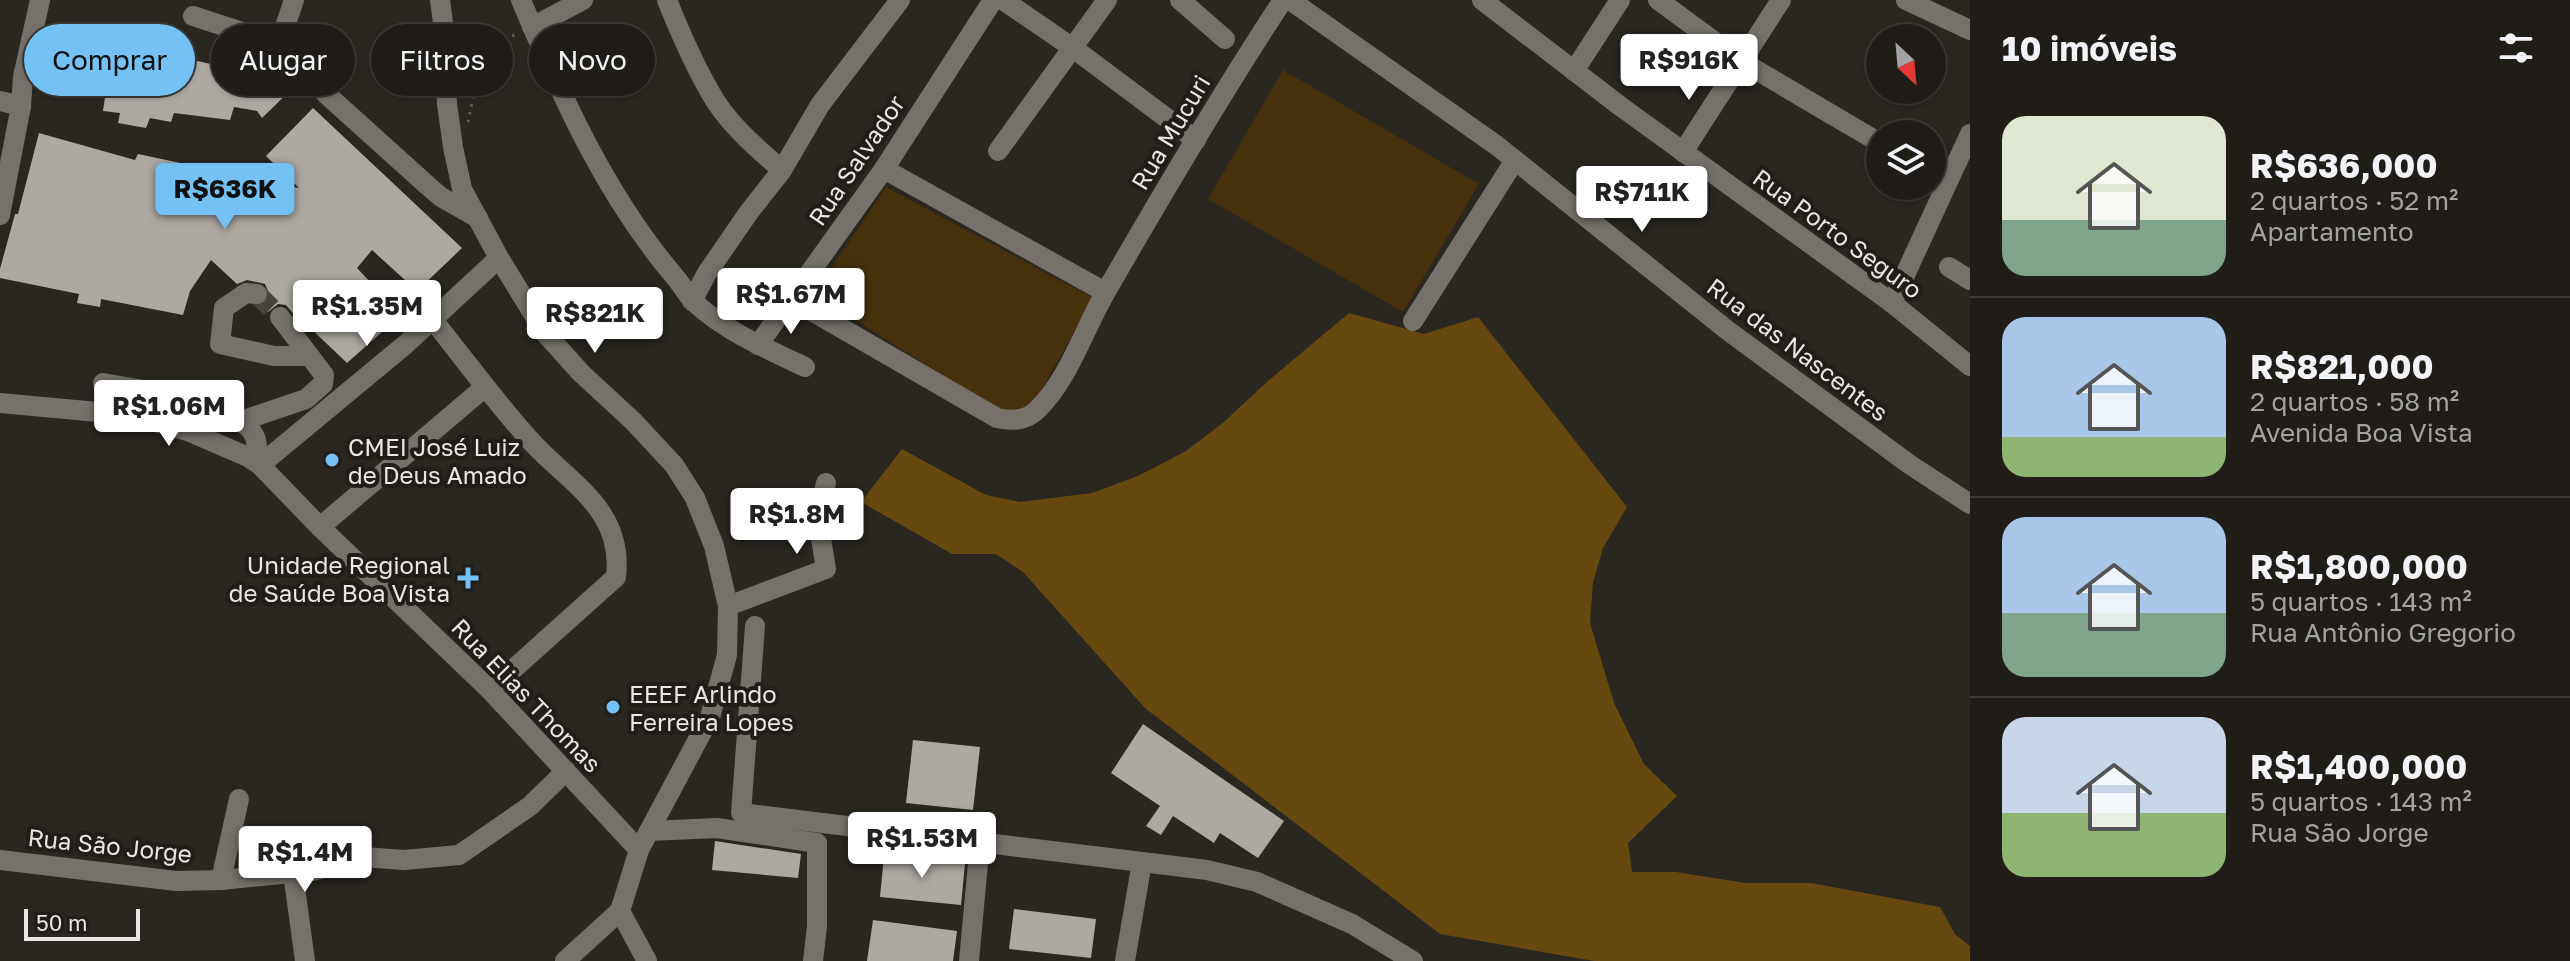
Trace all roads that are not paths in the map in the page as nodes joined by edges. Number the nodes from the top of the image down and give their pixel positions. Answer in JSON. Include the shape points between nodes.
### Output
{"nodes":[{"id":1,"x":40,"y":0,"type":"edge"},
{"id":2,"x":294,"y":0,"type":"edge"},
{"id":3,"x":440,"y":0,"type":"edge"},
{"id":4,"x":521,"y":0,"type":"edge"},
{"id":5,"x":583,"y":0,"type":"edge"},
{"id":6,"x":667,"y":0,"type":"edge"},
{"id":7,"x":900,"y":0,"type":"edge"},
{"id":8,"x":993,"y":0,"type":"edge"},
{"id":9,"x":1003,"y":0,"type":"edge"},
{"id":10,"x":1107,"y":0,"type":"edge"},
{"id":11,"x":1180,"y":0,"type":"edge"},
{"id":12,"x":1283,"y":0,"type":"edge"},
{"id":13,"x":1290,"y":0,"type":"edge"},
{"id":14,"x":1482,"y":0,"type":"edge"},
{"id":15,"x":1620,"y":0,"type":"edge"},
{"id":16,"x":1658,"y":0,"type":"edge"},
{"id":17,"x":1781,"y":0,"type":"edge"},
{"id":18,"x":1906,"y":0,"type":"edge"},
{"id":19,"x":193,"y":16,"type":"dead end"},
{"id":20,"x":218,"y":24,"type":"edge"},
{"id":21,"x":286,"y":24,"type":"edge"},
{"id":22,"x":531,"y":24,"type":"edge"},
{"id":23,"x":538,"y":24,"type":"edge"},
{"id":24,"x":1970,"y":30,"type":"edge"},
{"id":25,"x":1225,"y":39,"type":"dead end"},
{"id":26,"x":1073,"y":48,"type":"junction"},
{"id":27,"x":1741,"y":61,"type":"junction"},
{"id":28,"x":1574,"y":71,"type":"junction"},
{"id":29,"x":328,"y":96,"type":"edge"},
{"id":30,"x":565,"y":96,"type":"edge"},
{"id":31,"x":0,"y":101,"type":"edge"},
{"id":32,"x":21,"y":106,"type":"junction"},
{"id":33,"x":1866,"y":135,"type":"edge"},
{"id":34,"x":1196,"y":140,"type":"junction"},
{"id":35,"x":1968,"y":145,"type":"edge"},
{"id":36,"x":998,"y":151,"type":"dead end"},
{"id":37,"x":1683,"y":152,"type":"junction"},
{"id":38,"x":1515,"y":160,"type":"junction"},
{"id":39,"x":884,"y":169,"type":"junction"},
{"id":40,"x":782,"y":170,"type":"junction"},
{"id":41,"x":1946,"y":172,"type":"edge"},
{"id":42,"x":1932,"y":200,"type":"edge"},
{"id":43,"x":0,"y":215,"type":"edge"},
{"id":44,"x":478,"y":218,"type":"junction"},
{"id":45,"x":499,"y":258,"type":"junction"},
{"id":46,"x":1949,"y":267,"type":"dead end"},
{"id":47,"x":1970,"y":280,"type":"edge"},
{"id":48,"x":1105,"y":292,"type":"junction"},
{"id":49,"x":257,"y":294,"type":"dead end"},
{"id":50,"x":791,"y":299,"type":"junction"},
{"id":51,"x":692,"y":301,"type":"junction"},
{"id":52,"x":1892,"y":303,"type":"junction"},
{"id":53,"x":280,"y":317,"type":"tunnel mouth"},
{"id":54,"x":433,"y":320,"type":"junction"},
{"id":55,"x":1413,"y":321,"type":"dead end"},
{"id":56,"x":758,"y":345,"type":"junction"},
{"id":57,"x":307,"y":356,"type":"junction"},
{"id":58,"x":1970,"y":366,"type":"edge"},
{"id":59,"x":805,"y":367,"type":"dead end"},
{"id":60,"x":114,"y":383,"type":"dead end"},
{"id":61,"x":485,"y":387,"type":"junction"},
{"id":62,"x":0,"y":403,"type":"edge"},
{"id":63,"x":247,"y":428,"type":"junction"},
{"id":64,"x":256,"y":462,"type":"junction"},
{"id":65,"x":826,"y":483,"type":"dead end"},
{"id":66,"x":1970,"y":504,"type":"edge"},
{"id":67,"x":320,"y":527,"type":"junction"},
{"id":68,"x":728,"y":606,"type":"junction"},
{"id":69,"x":755,"y":626,"type":"dead end"},
{"id":70,"x":490,"y":690,"type":"junction"},
{"id":71,"x":566,"y":771,"type":"junction"},
{"id":72,"x":239,"y":799,"type":"dead end"},
{"id":73,"x":741,"y":813,"type":"junction"},
{"id":74,"x":717,"y":828,"type":"junction"},
{"id":75,"x":649,"y":831,"type":"junction"},
{"id":76,"x":980,"y":842,"type":"junction"},
{"id":77,"x":639,"y":850,"type":"junction"},
{"id":78,"x":0,"y":860,"type":"edge"},
{"id":79,"x":1142,"y":862,"type":"junction"},
{"id":80,"x":293,"y":873,"type":"junction"},
{"id":81,"x":221,"y":880,"type":"junction"},
{"id":82,"x":620,"y":911,"type":"junction"},
{"id":83,"x":305,"y":961,"type":"edge"},
{"id":84,"x":565,"y":961,"type":"edge"},
{"id":85,"x":647,"y":961,"type":"edge"},
{"id":86,"x":813,"y":961,"type":"edge"},
{"id":87,"x":969,"y":961,"type":"edge"},
{"id":88,"x":1125,"y":961,"type":"edge"},
{"id":89,"x":1413,"y":961,"type":"edge"}],
"edges":[{"from":1,"to":32,"type":"street"},
{"from":2,"to":21,"type":"street"},
{"from":3,"to":44,"type":"street","via":[[453,147],[462,189]]},
{"from":4,"to":22,"type":"street"},
{"from":5,"to":23,"type":"street"},
{"from":6,"to":40,"type":"street","via":[[717,104]]},
{"from":7,"to":40,"type":"street","via":[[828,94]]},
{"from":8,"to":39,"type":"street","name":"Rua Salvador"},
{"from":9,"to":26,"type":"street"},
{"from":10,"to":26,"type":"street"},
{"from":11,"to":25,"type":"street"},
{"from":12,"to":34,"type":"street","name":"Rua Mucuri"},
{"from":13,"to":38,"type":"street","name":"Rua das Nascentes"},
{"from":14,"to":28,"type":"street","name":"Rua Porto Seguro"},
{"from":15,"to":28,"type":"street"},
{"from":16,"to":27,"type":"street"},
{"from":17,"to":27,"type":"street"},
{"from":18,"to":24,"type":"street"},
{"from":19,"to":20,"type":"street"},
{"from":26,"to":34,"type":"street"},
{"from":26,"to":36,"type":"street"},
{"from":27,"to":33,"type":"street"},
{"from":27,"to":37,"type":"street"},
{"from":28,"to":37,"type":"street","name":"Rua Porto Seguro"},
{"from":29,"to":44,"type":"street","via":[[441,197]]},
{"from":30,"to":51,"type":"street","via":[[609,187]]},
{"from":31,"to":32,"type":"street"},
{"from":32,"to":43,"type":"street"},
{"from":34,"to":48,"type":"street","name":"Rua Mucuri"},
{"from":35,"to":41,"type":"street"},
{"from":37,"to":52,"type":"street","name":"Rua Porto Seguro"},
{"from":38,"to":55,"type":"street"},
{"from":38,"to":66,"type":"street","name":"Rua das Nascentes","via":[[1727,330]]},
{"from":39,"to":48,"type":"street"},
{"from":39,"to":50,"type":"street","name":"Rua Salvador"},
{"from":40,"to":51,"type":"street"},
{"from":42,"to":52,"type":"street"},
{"from":44,"to":45,"type":"street"},
{"from":45,"to":54,"type":"street"},
{"from":45,"to":68,"type":"street","via":[[545,333],[674,465],[695,498],[714,546]]},
{"from":46,"to":47,"type":"street"},
{"from":48,"to":50,"type":"street","name":"Rua Mucuri","via":[[1057,386],[1035,413],[1013,421],[997,418]]},
{"from":49,"to":57,"type":"street","via":[[246,293],[224,308],[220,344],[274,356]]},
{"from":50,"to":56,"type":"street","name":"Rua Salvador"},
{"from":51,"to":56,"type":"street"},
{"from":52,"to":58,"type":"street","name":"Rua Porto Seguro"},
{"from":53,"to":57,"type":"street"},
{"from":54,"to":61,"type":"street"},
{"from":54,"to":64,"type":"street","via":[[320,417]]},
{"from":56,"to":59,"type":"street"},
{"from":57,"to":63,"type":"street","via":[[324,375],[317,392]]},
{"from":60,"to":63,"type":"street","via":[[207,404]]},
{"from":61,"to":67,"type":"street"},
{"from":61,"to":70,"type":"street","via":[[532,443],[579,484],[607,523],[619,556],[616,577]]},
{"from":62,"to":64,"type":"street","name":"Rua Elias Thomas","via":[[130,415],[188,431]]},
{"from":63,"to":64,"type":"street","via":[[257,447]]},
{"from":64,"to":67,"type":"street","name":"Rua Elias Thomas"},
{"from":65,"to":68,"type":"street","via":[[818,520],[826,569]]},
{"from":67,"to":70,"type":"street","name":"Rua Elias Thomas"},
{"from":68,"to":75,"type":"street","via":[[727,655],[710,717]]},
{"from":69,"to":73,"type":"street"},
{"from":70,"to":71,"type":"street","name":"Rua Elias Thomas"},
{"from":71,"to":77,"type":"street","name":"Rua Elias Thomas"},
{"from":71,"to":80,"type":"street","name":"Rua São Jorge","via":[[530,806],[459,855],[363,857]]},
{"from":72,"to":81,"type":"street"},
{"from":73,"to":74,"type":"street"},
{"from":73,"to":76,"type":"street"},
{"from":74,"to":75,"type":"street"},
{"from":74,"to":86,"type":"street","via":[[817,843]]},
{"from":75,"to":77,"type":"street"},
{"from":76,"to":79,"type":"street"},
{"from":76,"to":87,"type":"street"},
{"from":77,"to":82,"type":"street"},
{"from":78,"to":81,"type":"street","name":"Rua São Jorge","via":[[176,881]]},
{"from":79,"to":88,"type":"street"},
{"from":79,"to":89,"type":"street","via":[[1257,882],[1352,924]]},
{"from":80,"to":81,"type":"street","name":"Rua São Jorge"},
{"from":80,"to":83,"type":"street"},
{"from":82,"to":84,"type":"street"},
{"from":82,"to":85,"type":"street"}]}
